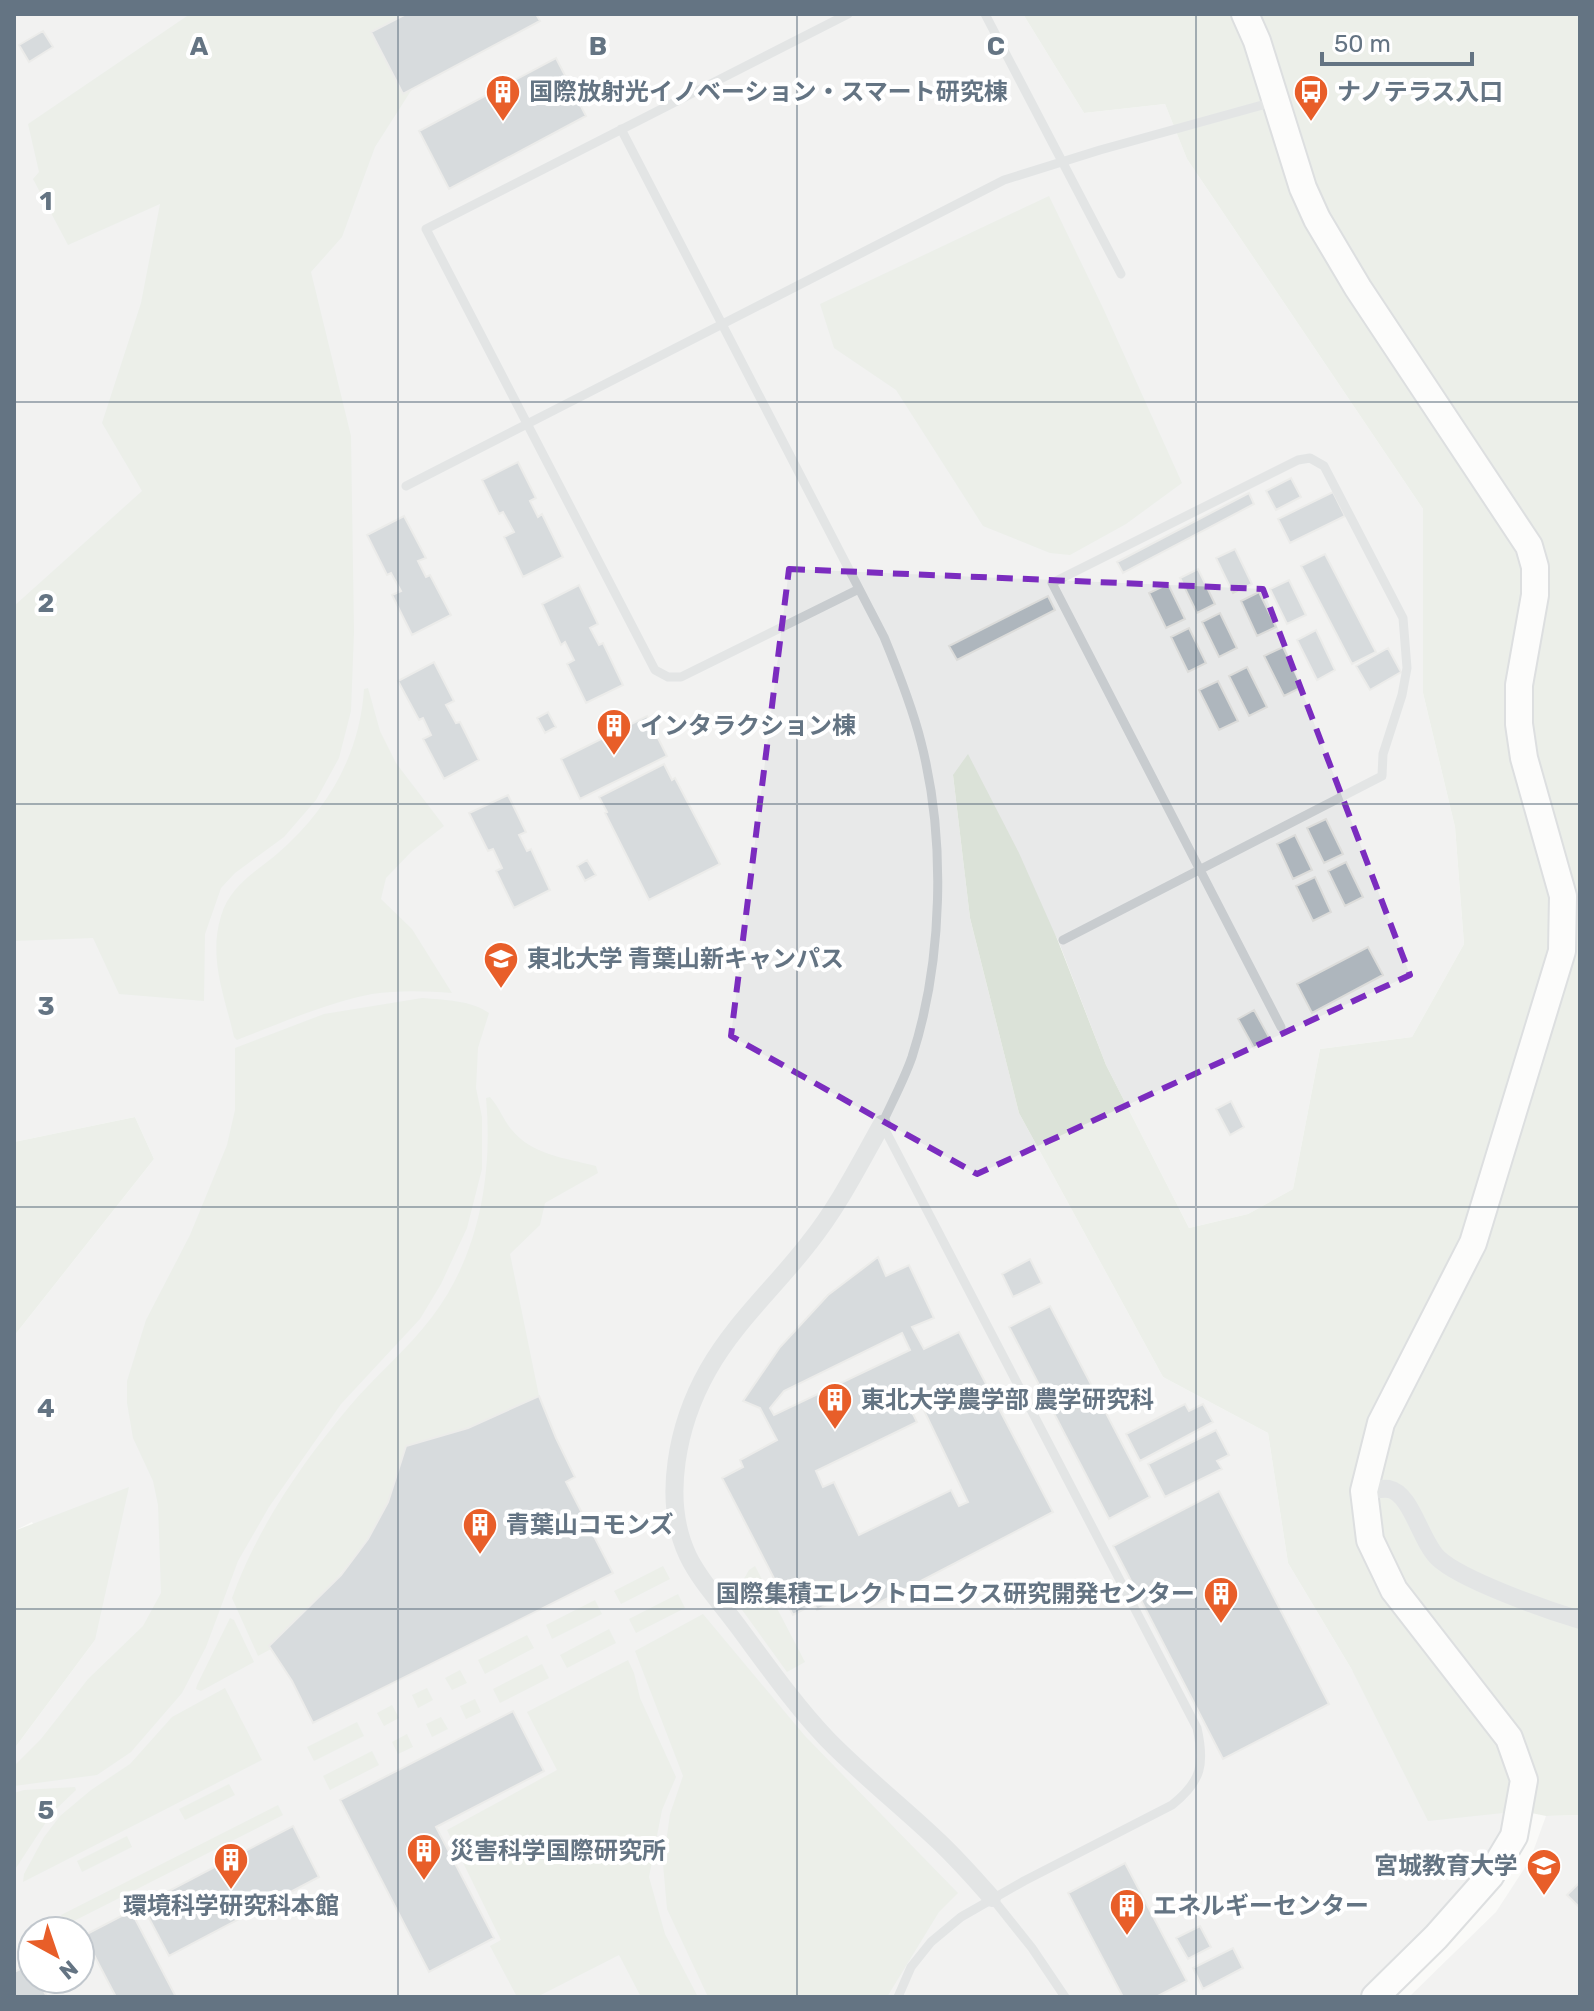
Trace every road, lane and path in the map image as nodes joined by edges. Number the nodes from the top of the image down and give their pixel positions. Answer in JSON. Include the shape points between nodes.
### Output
{"nodes":[{"id":1,"x":848,"y":14,"type":"edge"},
{"id":2,"x":985,"y":14,"type":"edge"},
{"id":3,"x":1245,"y":14,"type":"edge"},
{"id":4,"x":1276,"y":102,"type":"junction"},
{"id":5,"x":621,"y":129,"type":"junction"},
{"id":6,"x":1063,"y":161,"type":"junction"},
{"id":7,"x":1121,"y":274,"type":"dead end"},
{"id":8,"x":722,"y":324,"type":"junction"},
{"id":9,"x":528,"y":424,"type":"junction"},
{"id":10,"x":406,"y":486,"type":"dead end"},
{"id":11,"x":859,"y":589,"type":"junction"},
{"id":12,"x":1199,"y":871,"type":"junction"},
{"id":13,"x":1063,"y":940,"type":"dead end"},
{"id":14,"x":1281,"y":1027,"type":"dead end"},
{"id":15,"x":882,"y":1124,"type":"junction"},
{"id":16,"x":1364,"y":1491,"type":"junction"},
{"id":17,"x":1580,"y":1620,"type":"edge"},
{"id":18,"x":992,"y":1898,"type":"junction"},
{"id":19,"x":898,"y":1997,"type":"edge"},
{"id":20,"x":1065,"y":1997,"type":"edge"},
{"id":21,"x":1375,"y":1997,"type":"edge"}],
"edges":[{"from":1,"to":5,"type":"lane"},
{"from":2,"to":6,"type":"lane"},
{"from":3,"to":4,"type":"street"},
{"from":4,"to":6,"type":"lane"},
{"from":4,"to":16,"type":"street","via":[[1317,219],[1412,373],[1529,546],[1535,595],[1519,685],[1519,724],[1530,784],[1563,896],[1562,951],[1473,1243],[1381,1423]]},
{"from":5,"to":8,"type":"lane"},
{"from":5,"to":9,"type":"lane","via":[[426,229]]},
{"from":6,"to":7,"type":"lane"},
{"from":6,"to":8,"type":"lane","via":[[1004,180]]},
{"from":8,"to":9,"type":"lane"},
{"from":8,"to":11,"type":"lane"},
{"from":9,"to":10,"type":"lane"},
{"from":9,"to":11,"type":"lane","via":[[655,670],[668,677],[681,677]]},
{"from":11,"to":15,"type":"lane","via":[[901,678],[921,743],[933,814],[937,886],[933,962],[923,1016],[911,1060]]},
{"from":12,"to":12,"type":"lane","via":[[1382,776],[1407,668],[1403,618],[1324,466],[1310,458],[1052,583]]},
{"from":12,"to":13,"type":"lane"},
{"from":12,"to":14,"type":"lane"},
{"from":15,"to":18,"type":"street","via":[[812,1240],[727,1338],[706,1373],[678,1454],[677,1515],[687,1555],[699,1575],[780,1684],[826,1738],[935,1837]]},
{"from":15,"to":18,"type":"lane","via":[[1197,1728],[1203,1755],[1198,1777],[1172,1805]]},
{"from":16,"to":17,"type":"street","via":[[1390,1489],[1404,1498],[1438,1558],[1478,1582]]},
{"from":16,"to":21,"type":"street","via":[[1370,1540],[1394,1590],[1509,1738],[1524,1780],[1514,1836],[1490,1876]]},
{"from":18,"to":19,"type":"lane","via":[[931,1942],[911,1967]]},
{"from":18,"to":20,"type":"lane"}]}
